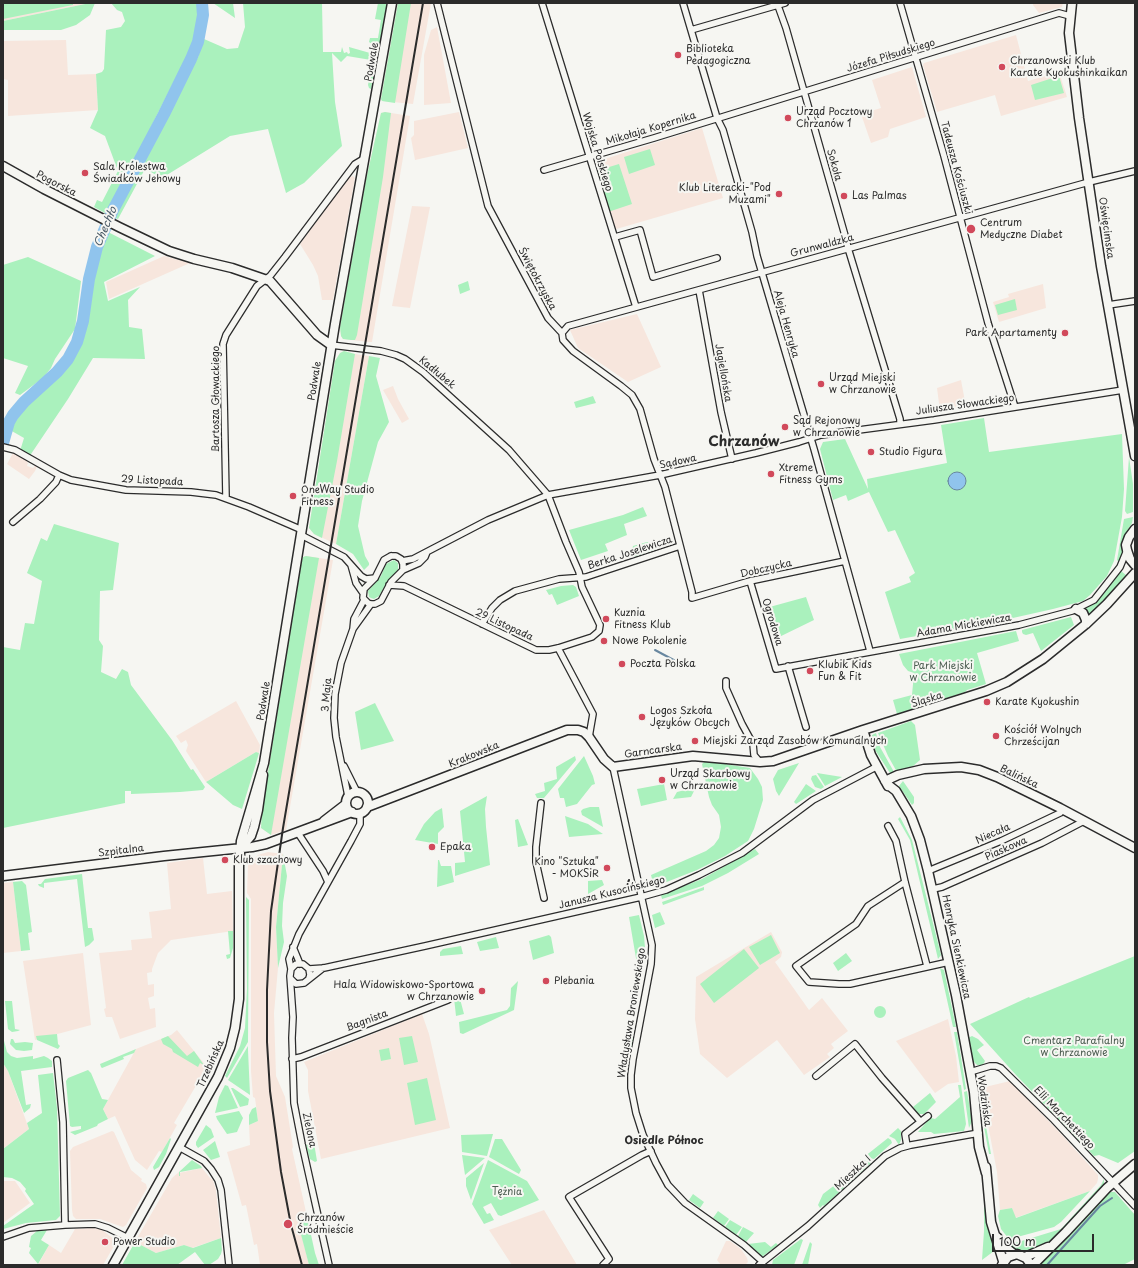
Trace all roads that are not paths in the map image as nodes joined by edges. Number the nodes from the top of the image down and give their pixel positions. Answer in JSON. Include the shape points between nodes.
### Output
{"nodes":[{"id":1,"x":392,"y":3,"type":"edge"},
{"id":2,"x":437,"y":3,"type":"edge"},
{"id":3,"x":542,"y":3,"type":"edge"},
{"id":4,"x":683,"y":3,"type":"edge"},
{"id":5,"x":785,"y":3,"type":"edge"},
{"id":6,"x":900,"y":3,"type":"edge"},
{"id":7,"x":1072,"y":3,"type":"edge"},
{"id":8,"x":777,"y":4,"type":"edge"},
{"id":9,"x":1070,"y":16,"type":"junction"},
{"id":10,"x":691,"y":30,"type":"junction"},
{"id":11,"x":916,"y":57,"type":"junction"},
{"id":12,"x":805,"y":91,"type":"junction"},
{"id":13,"x":717,"y":118,"type":"junction"},
{"id":14,"x":589,"y":157,"type":"junction"},
{"id":15,"x":365,"y":158,"type":"junction"},
{"id":16,"x":3,"y":166,"type":"edge"},
{"id":17,"x":544,"y":170,"type":"dead end"},
{"id":18,"x":1135,"y":171,"type":"edge"},
{"id":19,"x":1089,"y":182,"type":"junction"},
{"id":20,"x":960,"y":218,"type":"junction"},
{"id":21,"x":615,"y":237,"type":"junction"},
{"id":22,"x":848,"y":248,"type":"junction"},
{"id":23,"x":717,"y":258,"type":"dead end"},
{"id":24,"x":761,"y":272,"type":"junction"},
{"id":25,"x":266,"y":280,"type":"junction"},
{"id":26,"x":699,"y":290,"type":"junction"},
{"id":27,"x":1135,"y":301,"type":"edge"},
{"id":28,"x":1108,"y":305,"type":"junction"},
{"id":29,"x":636,"y":307,"type":"junction"},
{"id":30,"x":562,"y":333,"type":"junction"},
{"id":31,"x":331,"y":345,"type":"junction"},
{"id":32,"x":1123,"y":390,"type":"junction"},
{"id":33,"x":1014,"y":407,"type":"junction"},
{"id":34,"x":900,"y":424,"type":"junction"},
{"id":35,"x":810,"y":439,"type":"junction"},
{"id":36,"x":4,"y":447,"type":"edge"},
{"id":37,"x":1135,"y":456,"type":"edge"},
{"id":38,"x":732,"y":459,"type":"junction"},
{"id":39,"x":1135,"y":462,"type":"edge"},
{"id":40,"x":59,"y":475,"type":"junction"},
{"id":41,"x":660,"y":475,"type":"junction"},
{"id":42,"x":548,"y":495,"type":"junction"},
{"id":43,"x":226,"y":497,"type":"junction"},
{"id":44,"x":13,"y":522,"type":"dead end"},
{"id":45,"x":1135,"y":529,"type":"edge"},
{"id":46,"x":301,"y":533,"type":"junction"},
{"id":47,"x":680,"y":546,"type":"junction"},
{"id":48,"x":1127,"y":550,"type":"junction"},
{"id":49,"x":427,"y":552,"type":"junction"},
{"id":50,"x":402,"y":561,"type":"junction"},
{"id":51,"x":844,"y":561,"type":"junction"},
{"id":52,"x":350,"y":565,"type":"junction"},
{"id":53,"x":1135,"y":565,"type":"edge"},
{"id":54,"x":402,"y":571,"type":"junction"},
{"id":55,"x":1135,"y":574,"type":"edge"},
{"id":56,"x":375,"y":578,"type":"junction"},
{"id":57,"x":580,"y":578,"type":"junction"},
{"id":58,"x":750,"y":581,"type":"junction"},
{"id":59,"x":389,"y":585,"type":"junction"},
{"id":60,"x":404,"y":586,"type":"junction"},
{"id":61,"x":363,"y":593,"type":"junction"},
{"id":62,"x":692,"y":598,"type":"joint"},
{"id":63,"x":364,"y":600,"type":"junction"},
{"id":64,"x":372,"y":604,"type":"junction"},
{"id":65,"x":1076,"y":609,"type":"junction"},
{"id":66,"x":482,"y":624,"type":"junction"},
{"id":67,"x":1086,"y":624,"type":"junction"},
{"id":68,"x":353,"y":629,"type":"junction"},
{"id":69,"x":599,"y":631,"type":"joint"},
{"id":70,"x":558,"y":648,"type":"junction"},
{"id":71,"x":870,"y":651,"type":"junction"},
{"id":72,"x":788,"y":666,"type":"junction"},
{"id":73,"x":776,"y":669,"type":"joint"},
{"id":74,"x":726,"y":681,"type":"dead end"},
{"id":75,"x":806,"y":727,"type":"dead end"},
{"id":76,"x":863,"y":730,"type":"junction"},
{"id":77,"x":589,"y":737,"type":"junction"},
{"id":78,"x":760,"y":762,"type":"junction"},
{"id":79,"x":342,"y":764,"type":"junction"},
{"id":80,"x":613,"y":766,"type":"junction"},
{"id":81,"x":876,"y":767,"type":"junction"},
{"id":82,"x":886,"y":782,"type":"junction"},
{"id":83,"x":357,"y":792,"type":"junction"},
{"id":84,"x":348,"y":796,"type":"junction"},
{"id":85,"x":346,"y":804,"type":"junction"},
{"id":86,"x":541,"y":804,"type":"dead end"},
{"id":87,"x":1063,"y":809,"type":"junction"},
{"id":88,"x":364,"y":810,"type":"junction"},
{"id":89,"x":352,"y":812,"type":"junction"},
{"id":90,"x":1084,"y":821,"type":"junction"},
{"id":91,"x":320,"y":824,"type":"junction"},
{"id":92,"x":888,"y":826,"type":"dead end"},
{"id":93,"x":298,"y":833,"type":"junction"},
{"id":94,"x":242,"y":848,"type":"junction"},
{"id":95,"x":1135,"y":848,"type":"edge"},
{"id":96,"x":928,"y":871,"type":"junction"},
{"id":97,"x":3,"y":876,"type":"edge"},
{"id":98,"x":328,"y":882,"type":"junction"},
{"id":99,"x":905,"y":882,"type":"junction"},
{"id":100,"x":933,"y":889,"type":"junction"},
{"id":101,"x":641,"y":897,"type":"junction"},
{"id":102,"x":544,"y":898,"type":"dead end"},
{"id":103,"x":293,"y":947,"type":"junction"},
{"id":104,"x":949,"y":962,"type":"junction"},
{"id":105,"x":302,"y":964,"type":"junction"},
{"id":106,"x":927,"y":966,"type":"junction"},
{"id":107,"x":324,"y":968,"type":"junction"},
{"id":108,"x":291,"y":969,"type":"junction"},
{"id":109,"x":309,"y":969,"type":"junction"},
{"id":110,"x":309,"y":978,"type":"junction"},
{"id":111,"x":291,"y":979,"type":"junction"},
{"id":112,"x":301,"y":984,"type":"junction"},
{"id":113,"x":292,"y":996,"type":"junction"},
{"id":114,"x":448,"y":1000,"type":"dead end"},
{"id":115,"x":292,"y":1059,"type":"junction"},
{"id":116,"x":57,"y":1060,"type":"dead end"},
{"id":117,"x":970,"y":1072,"type":"junction"},
{"id":118,"x":816,"y":1076,"type":"dead end"},
{"id":119,"x":928,"y":1116,"type":"dead end"},
{"id":120,"x":920,"y":1121,"type":"junction"},
{"id":121,"x":979,"y":1133,"type":"junction"},
{"id":122,"x":907,"y":1146,"type":"junction"},
{"id":123,"x":179,"y":1147,"type":"junction"},
{"id":124,"x":651,"y":1151,"type":"junction"},
{"id":125,"x":1135,"y":1164,"type":"edge"},
{"id":126,"x":1112,"y":1182,"type":"junction"},
{"id":127,"x":1135,"y":1206,"type":"edge"},
{"id":128,"x":65,"y":1225,"type":"junction"},
{"id":129,"x":994,"y":1233,"type":"junction"},
{"id":130,"x":3,"y":1237,"type":"edge"},
{"id":131,"x":128,"y":1238,"type":"junction"},
{"id":132,"x":1053,"y":1245,"type":"junction"},
{"id":133,"x":1014,"y":1254,"type":"junction"},
{"id":134,"x":1025,"y":1257,"type":"junction"},
{"id":135,"x":761,"y":1263,"type":"edge"},
{"id":136,"x":1002,"y":1263,"type":"edge"},
{"id":137,"x":113,"y":1265,"type":"edge"},
{"id":138,"x":229,"y":1265,"type":"edge"},
{"id":139,"x":329,"y":1265,"type":"edge"},
{"id":140,"x":603,"y":1265,"type":"edge"},
{"id":141,"x":1032,"y":1265,"type":"edge"}],
"edges":[{"from":1,"to":15,"type":"street","name":"Podwale"},
{"from":2,"to":30,"type":"street","name":"Świętokrzyska","via":[[485,194],[493,216],[548,318]]},
{"from":3,"to":14,"type":"street","name":"Wojska Polskiego"},
{"from":4,"to":10,"type":"street","name":"Aleja Henryka"},
{"from":5,"to":8,"type":"street"},
{"from":6,"to":11,"type":"street","name":"Tadeusza Kościuszki"},
{"from":7,"to":9,"type":"street","name":"Oświęcimska"},
{"from":8,"to":10,"type":"street"},
{"from":8,"to":12,"type":"street","name":"Sokoła","via":[[783,16]]},
{"from":9,"to":11,"type":"street","name":"Józefa Piłsudskiego","via":[[1059,14]]},
{"from":9,"to":19,"type":"street","name":"Oświęcimska","via":[[1072,64]]},
{"from":10,"to":13,"type":"street","name":"Aleja Henryka"},
{"from":11,"to":12,"type":"street","name":"Józefa Piłsudskiego"},
{"from":11,"to":20,"type":"street","name":"Tadeusza Kościuszki"},
{"from":12,"to":13,"type":"street","name":"Józefa Piłsudskiego"},
{"from":12,"to":22,"type":"street","name":"Sokoła"},
{"from":13,"to":14,"type":"street","name":"Mikołaja Kopernika"},
{"from":13,"to":24,"type":"street","name":"Aleja Henryka","via":[[752,232]]},
{"from":14,"to":17,"type":"street","name":"Mikołaja Kopernika"},
{"from":14,"to":21,"type":"street","name":"Wojska Polskiego"},
{"from":15,"to":25,"type":"street","name":"Bartosza Głowackiego","via":[[355,164]]},
{"from":15,"to":31,"type":"street","name":"Podwale"},
{"from":16,"to":25,"type":"street","name":"Pogorska","via":[[101,218],[179,254]]},
{"from":18,"to":19,"type":"street","name":"Grunwaldzka"},
{"from":19,"to":20,"type":"street","name":"Grunwaldzka"},
{"from":19,"to":28,"type":"street","name":"Oświęcimska"},
{"from":20,"to":22,"type":"street","name":"Grunwaldzka"},
{"from":20,"to":33,"type":"street","name":"Tadeusza Kościuszki"},
{"from":21,"to":23,"type":"street","via":[[640,230],[653,277]]},
{"from":21,"to":29,"type":"street","name":"Wojska Polskiego"},
{"from":22,"to":24,"type":"street","name":"Grunwaldzka"},
{"from":22,"to":34,"type":"street","name":"Sokoła"},
{"from":24,"to":26,"type":"street","name":"Grunwaldzka"},
{"from":24,"to":35,"type":"street","name":"Aleja Henryka"},
{"from":25,"to":31,"type":"street","via":[[275,286],[317,335]]},
{"from":25,"to":43,"type":"street","name":"Bartosza Głowackiego","via":[[257,286],[223,344]]},
{"from":26,"to":29,"type":"street","name":"Grunwaldzka"},
{"from":26,"to":38,"type":"street","name":"Jagiellońska"},
{"from":27,"to":28,"type":"street"},
{"from":28,"to":32,"type":"street","name":"Oświęcimska"},
{"from":29,"to":30,"type":"street","name":"Grunwaldzka","via":[[568,326]]},
{"from":30,"to":41,"type":"street","name":"Świętokrzyska","via":[[563,340],[569,347],[632,396],[640,409]]},
{"from":31,"to":42,"type":"street","name":"Kadłubek","via":[[376,350],[405,359],[423,372],[509,450]]},
{"from":31,"to":46,"type":"street","name":"Podwale"},
{"from":32,"to":33,"type":"street","name":"Juliusza Słowackiego"},
{"from":32,"to":37,"type":"street","name":"Oświęcimska"},
{"from":33,"to":34,"type":"street","name":"Juliusza Słowackiego"},
{"from":34,"to":35,"type":"street","name":"Juliusza Słowackiego","via":[[820,435]]},
{"from":35,"to":38,"type":"street","name":"Sądowa"},
{"from":35,"to":51,"type":"street","name":"Aleja Henryka"},
{"from":36,"to":40,"type":"street","name":"29 Listopada","via":[[15,450]]},
{"from":37,"to":39,"type":"street","name":"Oświęcimska"},
{"from":38,"to":41,"type":"street","name":"Sądowa"},
{"from":40,"to":43,"type":"street","name":"29 Listopada","via":[[126,490],[191,492]]},
{"from":40,"to":44,"type":"street","via":[[40,499]]},
{"from":41,"to":42,"type":"street","name":"Sądowa"},
{"from":41,"to":47,"type":"street","name":"Świętokrzyska"},
{"from":42,"to":49,"type":"street","via":[[488,520]]},
{"from":42,"to":57,"type":"street","name":"Kadłubek"},
{"from":43,"to":46,"type":"street","name":"29 Listopada"},
{"from":45,"to":48,"type":"street","via":[[1129,537]]},
{"from":46,"to":52,"type":"street","name":"29 Listopada","via":[[341,555]]},
{"from":46,"to":94,"type":"street","name":"Podwale","via":[[258,810],[251,836]]},
{"from":47,"to":57,"type":"street","name":"Berka Joselewicza"},
{"from":47,"to":62,"type":"street","name":"Świętokrzyska"},
{"from":48,"to":53,"type":"street"},
{"from":48,"to":65,"type":"street","name":"Adama Mickiewicza","via":[[1120,567],[1094,600]]},
{"from":49,"to":50,"type":"street"},
{"from":49,"to":54,"type":"street","via":[[419,563]]},
{"from":50,"to":54,"type":"street"},
{"from":50,"to":56,"type":"street","via":[[396,556],[384,560]]},
{"from":51,"to":58,"type":"street","name":"Dobczycka"},
{"from":51,"to":71,"type":"street","name":"Aleja Henryka"},
{"from":52,"to":56,"type":"street","name":"29 Listopada","via":[[364,578]]},
{"from":52,"to":61,"type":"street","name":"29 Listopada"},
{"from":54,"to":59,"type":"street","name":"3 Maja"},
{"from":54,"to":60,"type":"street"},
{"from":55,"to":67,"type":"street","name":"Śląska"},
{"from":56,"to":61,"type":"street"},
{"from":57,"to":66,"type":"street","name":"Berka Joselewicza","via":[[560,579],[515,592],[500,600]]},
{"from":57,"to":69,"type":"street","name":"Kadłubek","via":[[582,588],[600,625]]},
{"from":58,"to":62,"type":"street","name":"Dobczycka"},
{"from":58,"to":73,"type":"street","name":"Ogrodowa"},
{"from":59,"to":60,"type":"street","name":"29 Listopada"},
{"from":59,"to":64,"type":"street","name":"3 Maja","via":[[381,601]]},
{"from":60,"to":66,"type":"street","name":"29 Listopada"},
{"from":61,"to":63,"type":"street","name":"29 Listopada"},
{"from":63,"to":64,"type":"street"},
{"from":63,"to":68,"type":"street","name":"3 Maja","via":[[354,619]]},
{"from":64,"to":68,"type":"street","name":"3 Maja"},
{"from":65,"to":67,"type":"street","via":[[1083,613]]},
{"from":65,"to":71,"type":"street","name":"Adama Mickiewicza","via":[[1019,625]]},
{"from":66,"to":70,"type":"street","name":"29 Listopada","via":[[536,650]]},
{"from":67,"to":76,"type":"street","name":"Śląska","via":[[1043,659],[1000,685]]},
{"from":68,"to":79,"type":"street","name":"3 Maja","via":[[341,663],[335,694],[335,726]]},
{"from":69,"to":70,"type":"street","name":"29 Listopada","via":[[592,637]]},
{"from":70,"to":77,"type":"street","via":[[593,714]]},
{"from":71,"to":72,"type":"street","name":"Adama Mickiewicza"},
{"from":72,"to":73,"type":"street","name":"Adama Mickiewicza"},
{"from":72,"to":75,"type":"street"},
{"from":74,"to":78,"type":"street","via":[[726,688],[752,744],[754,755]]},
{"from":76,"to":78,"type":"street","name":"Śląska","via":[[773,761]]},
{"from":76,"to":81,"type":"street","name":"Henryka Sienkiewicza"},
{"from":77,"to":80,"type":"street","name":"Garncarska","via":[[604,759]]},
{"from":77,"to":88,"type":"street","name":"Krakowska","via":[[578,730],[567,730]]},
{"from":78,"to":80,"type":"street","name":"Garncarska","via":[[693,756]]},
{"from":79,"to":83,"type":"street","name":"3 Maja"},
{"from":79,"to":84,"type":"street","name":"3 Maja"},
{"from":80,"to":101,"type":"street","name":"Władysława Broniewskiego"},
{"from":81,"to":82,"type":"street","name":"Henryka Sienkiewicza"},
{"from":81,"to":101,"type":"street","name":"Janusza Kusocińskiego","via":[[813,800],[729,861],[666,890]]},
{"from":82,"to":87,"type":"street","name":"Balińska","via":[[898,775],[924,769],[966,768],[997,777]]},
{"from":82,"to":96,"type":"street","name":"Henryka Sienkiewicza","via":[[903,812],[916,828]]},
{"from":83,"to":84,"type":"street"},
{"from":83,"to":88,"type":"street","via":[[368,800]]},
{"from":84,"to":85,"type":"street"},
{"from":85,"to":89,"type":"street"},
{"from":85,"to":91,"type":"street"},
{"from":86,"to":102,"type":"street","via":[[536,862]]},
{"from":87,"to":90,"type":"street","name":"Balińska"},
{"from":87,"to":96,"type":"street","name":"Niecała","via":[[1060,813],[1002,841]]},
{"from":88,"to":89,"type":"street"},
{"from":88,"to":98,"type":"street","via":[[360,824]]},
{"from":89,"to":91,"type":"street"},
{"from":90,"to":95,"type":"street","name":"Balińska"},
{"from":90,"to":100,"type":"street","name":"Piaskowa","via":[[1027,849]]},
{"from":91,"to":93,"type":"street"},
{"from":92,"to":99,"type":"street","via":[[896,841]]},
{"from":93,"to":94,"type":"street","via":[[266,844]]},
{"from":93,"to":98,"type":"street"},
{"from":94,"to":97,"type":"street","name":"Szpitalna"},
{"from":94,"to":123,"type":"street","name":"Trzebińska","via":[[239,866],[239,999],[235,1028],[218,1077]]},
{"from":96,"to":100,"type":"street","name":"Henryka Sienkiewicza"},
{"from":98,"to":103,"type":"street"},
{"from":99,"to":106,"type":"street"},
{"from":99,"to":106,"type":"street","via":[[868,906],[856,924],[796,966],[809,982],[839,984],[856,983]]},
{"from":100,"to":104,"type":"street","name":"Henryka Sienkiewicza"},
{"from":101,"to":107,"type":"street","name":"Janusza Kusocińskiego"},
{"from":101,"to":124,"type":"street","name":"Władysława Broniewskiego","via":[[652,945],[651,964],[633,1059],[631,1088],[636,1113]]},
{"from":103,"to":105,"type":"street"},
{"from":103,"to":108,"type":"street","via":[[289,959]]},
{"from":104,"to":106,"type":"street"},
{"from":104,"to":117,"type":"street","name":"Henryka Sienkiewicza"},
{"from":105,"to":108,"type":"street","via":[[296,964]]},
{"from":105,"to":109,"type":"street"},
{"from":107,"to":109,"type":"street","name":"Janusza Kusocińskiego"},
{"from":107,"to":110,"type":"street","name":"Janusza Kusocińskiego"},
{"from":108,"to":111,"type":"street"},
{"from":109,"to":110,"type":"street"},
{"from":110,"to":112,"type":"street"},
{"from":111,"to":112,"type":"street","via":[[296,984]]},
{"from":111,"to":113,"type":"street","name":"Zielona"},
{"from":112,"to":113,"type":"street"},
{"from":113,"to":115,"type":"street","name":"Zielona"},
{"from":114,"to":115,"type":"street","name":"Bagnista"},
{"from":115,"to":139,"type":"street","name":"Zielona","via":[[296,1116]]},
{"from":116,"to":128,"type":"street","via":[[63,1122]]},
{"from":117,"to":121,"type":"street","name":"Wodzińska"},
{"from":117,"to":126,"type":"street","name":"Elli Marchettiego","via":[[990,1066],[1001,1068]]},
{"from":118,"to":120,"type":"street","via":[[855,1044]]},
{"from":119,"to":120,"type":"street"},
{"from":120,"to":122,"type":"street","via":[[905,1134]]},
{"from":121,"to":122,"type":"street","name":"Mieszka I"},
{"from":121,"to":129,"type":"street","name":"Wodzińska"},
{"from":122,"to":135,"type":"street","name":"Mieszka I","via":[[879,1161],[808,1226]]},
{"from":123,"to":131,"type":"street","name":"Trzebińska"},
{"from":123,"to":138,"type":"street","via":[[204,1161],[218,1180]]},
{"from":124,"to":135,"type":"street","name":"Władysława Broniewskiego","via":[[668,1185],[685,1203],[744,1246]]},
{"from":124,"to":140,"type":"street","via":[[569,1197],[609,1259]]},
{"from":125,"to":126,"type":"street"},
{"from":126,"to":127,"type":"street","name":"Elli Marchettiego"},
{"from":126,"to":132,"type":"street"},
{"from":128,"to":130,"type":"street","via":[[29,1228]]},
{"from":128,"to":131,"type":"street","via":[[94,1224]]},
{"from":129,"to":133,"type":"street","name":"Wodzińska"},
{"from":129,"to":136,"type":"street","name":"Wodzińska"},
{"from":131,"to":137,"type":"street","name":"Trzebińska"},
{"from":132,"to":134,"type":"street"},
{"from":132,"to":141,"type":"street"},
{"from":133,"to":134,"type":"street"},
{"from":133,"to":136,"type":"street"},
{"from":134,"to":141,"type":"street"}]}
